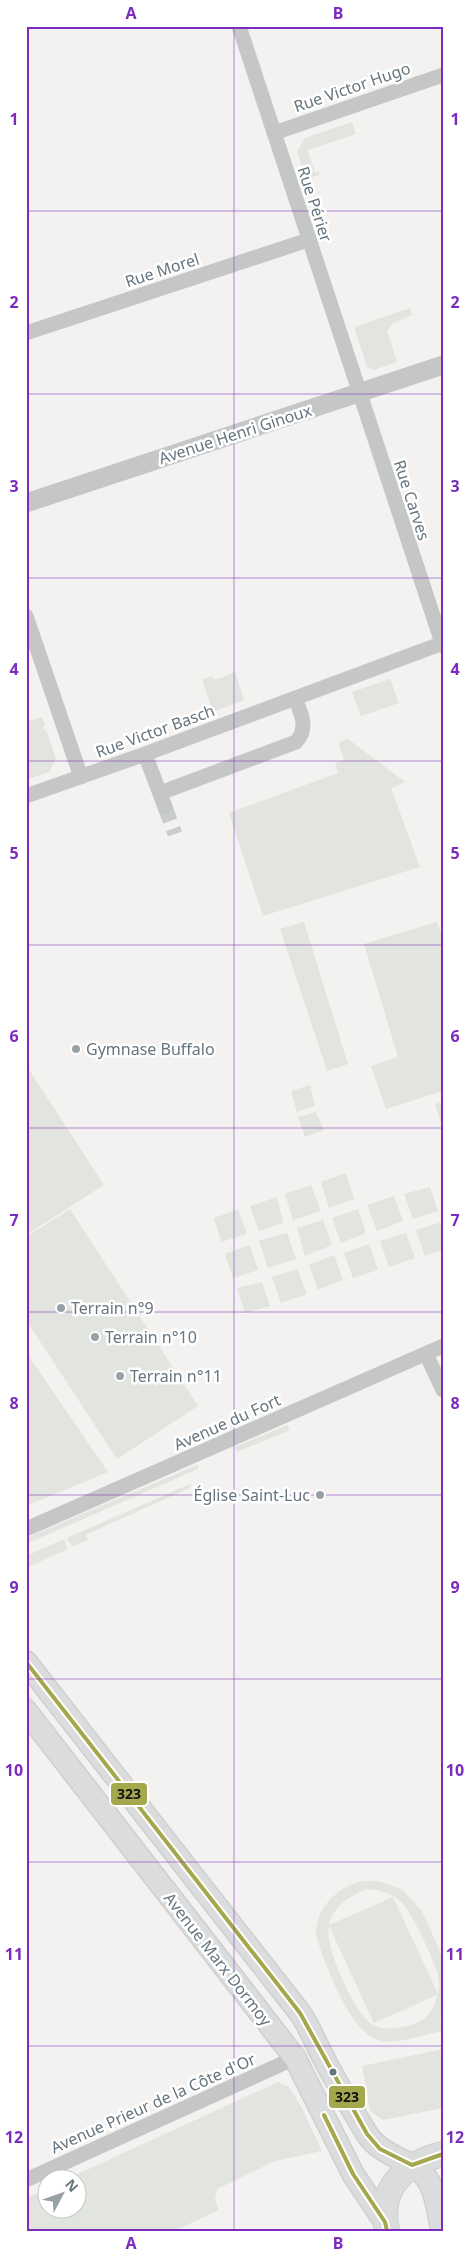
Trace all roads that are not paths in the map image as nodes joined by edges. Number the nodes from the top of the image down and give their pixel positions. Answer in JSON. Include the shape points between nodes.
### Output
{"nodes":[{"id":1,"x":239,"y":26,"type":"edge"},
{"id":2,"x":443,"y":75,"type":"edge"},
{"id":3,"x":274,"y":133,"type":"junction"},
{"id":4,"x":308,"y":240,"type":"junction"},
{"id":5,"x":26,"y":333,"type":"edge"},
{"id":6,"x":443,"y":365,"type":"edge"},
{"id":7,"x":358,"y":393,"type":"junction"},
{"id":8,"x":26,"y":503,"type":"edge"},
{"id":9,"x":26,"y":616,"type":"edge"},
{"id":10,"x":442,"y":644,"type":"edge"},
{"id":11,"x":295,"y":698,"type":"junction"},
{"id":12,"x":145,"y":754,"type":"junction"},
{"id":13,"x":81,"y":777,"type":"junction"},
{"id":14,"x":26,"y":796,"type":"edge"},
{"id":15,"x":443,"y":1346,"type":"edge"},
{"id":16,"x":426,"y":1354,"type":"junction"},
{"id":17,"x":443,"y":1390,"type":"edge"},
{"id":18,"x":26,"y":1529,"type":"edge"},
{"id":19,"x":26,"y":1662,"type":"edge"},
{"id":20,"x":26,"y":1711,"type":"edge"},
{"id":21,"x":318,"y":2046,"type":"junction"},
{"id":22,"x":295,"y":2058,"type":"junction"},
{"id":23,"x":443,"y":2154,"type":"edge"},
{"id":24,"x":412,"y":2165,"type":"junction"},
{"id":25,"x":26,"y":2180,"type":"edge"},
{"id":26,"x":386,"y":2226,"type":"edge"},
{"id":27,"x":442,"y":2231,"type":"edge"}],
"edges":[{"from":1,"to":3,"type":"street","name":"Rue Périer"},
{"from":2,"to":3,"type":"street","name":"Rue Victor Hugo"},
{"from":3,"to":4,"type":"street","name":"Rue Périer"},
{"from":4,"to":5,"type":"street","name":"Rue Morel"},
{"from":4,"to":7,"type":"street","name":"Rue Périer"},
{"from":6,"to":7,"type":"street","name":"Avenue Henri Ginoux"},
{"from":7,"to":8,"type":"street","name":"Avenue Henri Ginoux"},
{"from":7,"to":10,"type":"street","name":"Rue Carves"},
{"from":9,"to":13,"type":"street"},
{"from":10,"to":11,"type":"street","name":"Rue Victor Basch"},
{"from":11,"to":12,"type":"street","name":"Rue Victor Basch"},
{"from":11,"to":12,"type":"street","via":[[304,723],[296,742],[162,800]]},
{"from":12,"to":13,"type":"street","name":"Rue Victor Basch"},
{"from":13,"to":14,"type":"street","name":"Rue Victor Basch"},
{"from":15,"to":16,"type":"street","name":"Avenue du Fort"},
{"from":16,"to":17,"type":"street"},
{"from":16,"to":18,"type":"street","name":"Avenue du Fort"},
{"from":19,"to":21,"type":"main road","name":"Avenue Marx Dormoy","via":[[300,2013]]},
{"from":20,"to":22,"type":"main road","name":"Avenue Marx Dormoy"},
{"from":21,"to":22,"type":"main road"},
{"from":21,"to":24,"type":"main road","name":"Avenue Marx Dormoy","via":[[375,2144],[389,2155]]},
{"from":22,"to":25,"type":"street","name":"Avenue Prieur de la Côte d'Or"},
{"from":22,"to":26,"type":"main road","name":"Avenue Marx Dormoy","via":[[353,2174]]},
{"from":23,"to":24,"type":"main road"},
{"from":24,"to":26,"type":"main road","via":[[391,2189],[386,2204]]},
{"from":24,"to":27,"type":"main road","via":[[420,2170],[431,2186]]}]}
